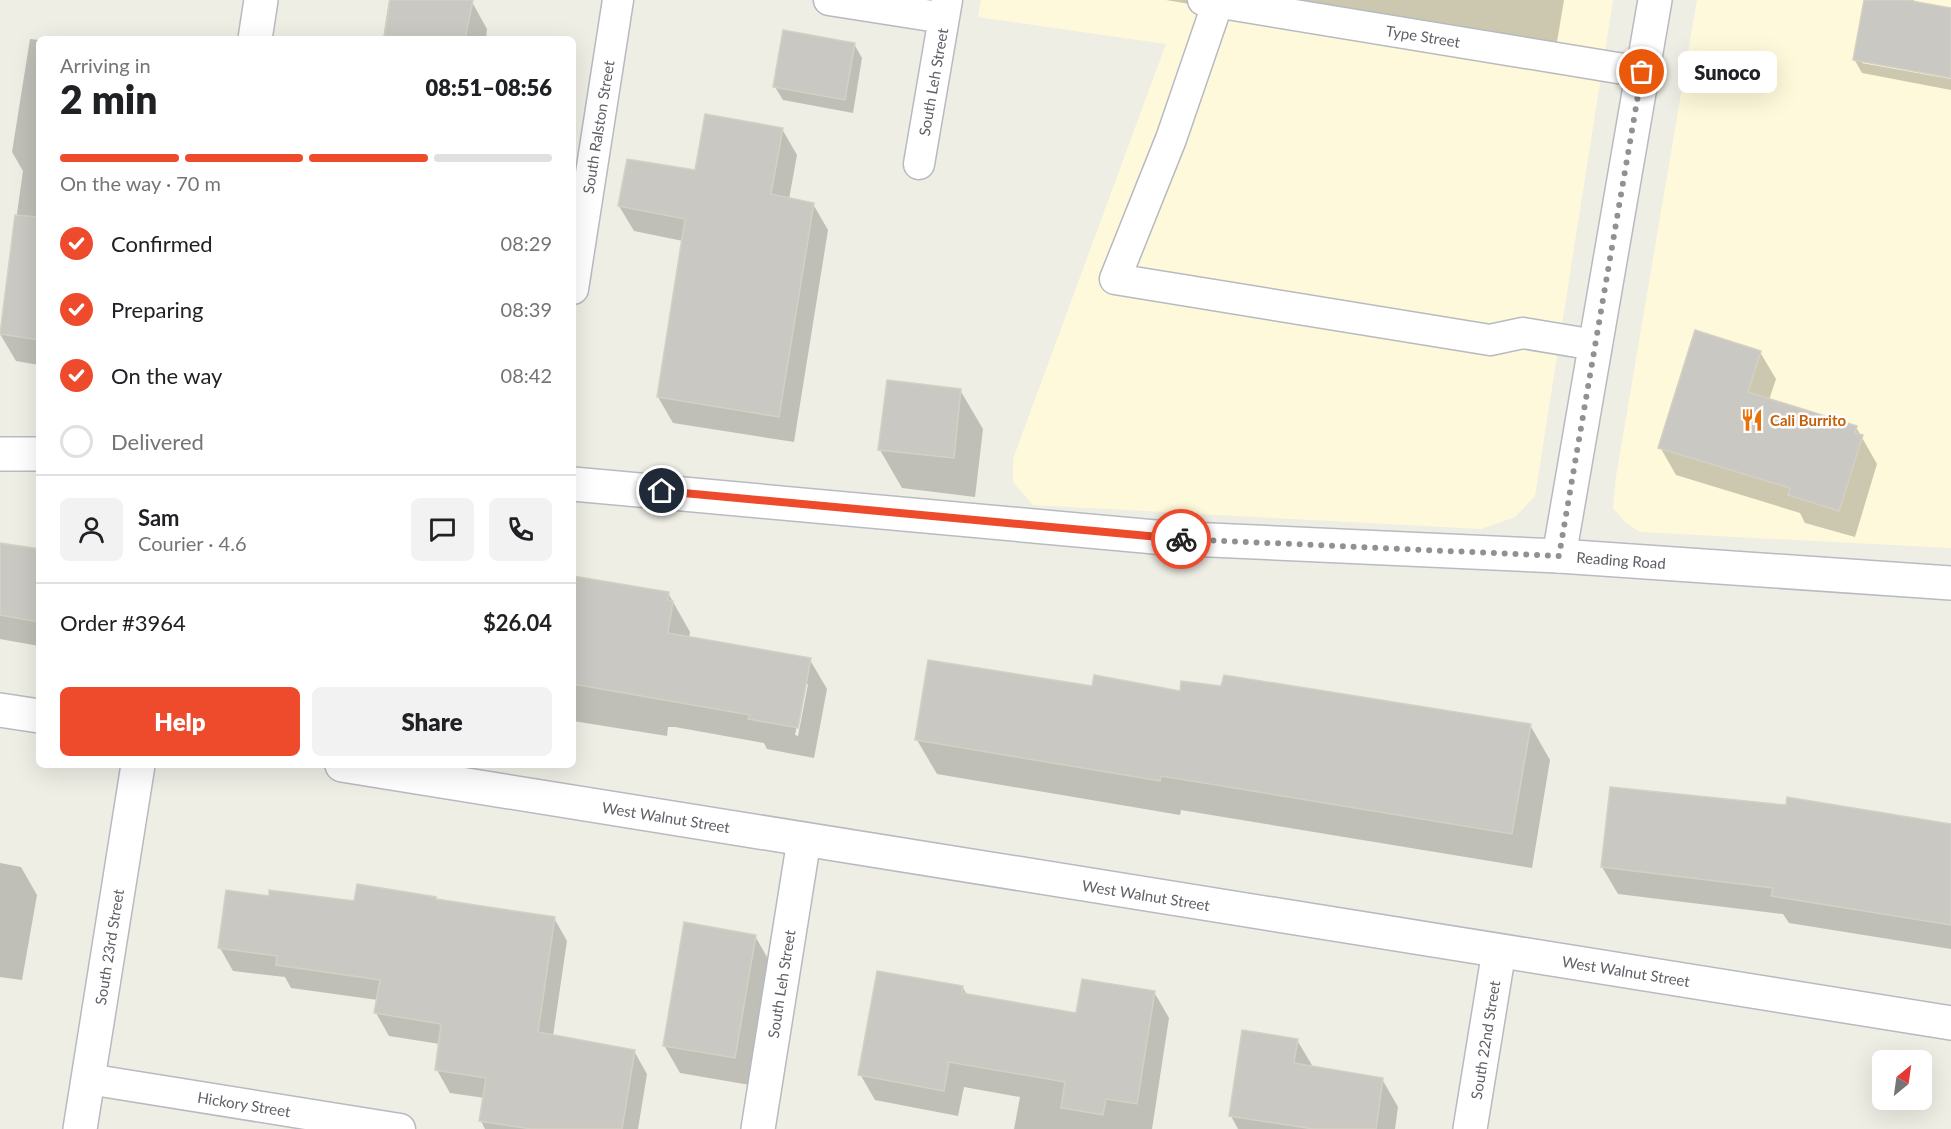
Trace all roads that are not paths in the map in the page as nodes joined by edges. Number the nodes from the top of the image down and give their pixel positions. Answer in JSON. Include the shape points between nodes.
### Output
{"nodes":[{"id":1,"x":261,"y":0,"type":"edge"},
{"id":2,"x":618,"y":0,"type":"edge"},
{"id":3,"x":829,"y":0,"type":"edge"},
{"id":4,"x":1655,"y":0,"type":"edge"},
{"id":5,"x":1211,"y":1,"type":"edge"},
{"id":6,"x":946,"y":9,"type":"edge"},
{"id":7,"x":255,"y":36,"type":"edge"},
{"id":8,"x":1642,"y":72,"type":"junction"},
{"id":9,"x":920,"y":165,"type":"dead end"},
{"id":10,"x":576,"y":270,"type":"edge"},
{"id":11,"x":1595,"y":345,"type":"junction"},
{"id":12,"x":0,"y":454,"type":"edge"},
{"id":13,"x":36,"y":454,"type":"edge"},
{"id":14,"x":576,"y":484,"type":"edge"},
{"id":15,"x":1559,"y":556,"type":"junction"},
{"id":16,"x":1951,"y":583,"type":"edge"},
{"id":17,"x":0,"y":710,"type":"edge"},
{"id":18,"x":36,"y":716,"type":"edge"},
{"id":19,"x":138,"y":768,"type":"edge"},
{"id":20,"x":360,"y":768,"type":"edge"},
{"id":21,"x":804,"y":840,"type":"junction"},
{"id":22,"x":1499,"y":951,"type":"junction"},
{"id":23,"x":1951,"y":1023,"type":"edge"},
{"id":24,"x":88,"y":1079,"type":"junction"},
{"id":25,"x":80,"y":1129,"type":"edge"},
{"id":26,"x":400,"y":1129,"type":"edge"},
{"id":27,"x":758,"y":1129,"type":"edge"},
{"id":28,"x":1470,"y":1129,"type":"edge"}],
"edges":[{"from":1,"to":7,"type":"street"},
{"from":2,"to":10,"type":"lane","name":"South Ralston Street"},
{"from":3,"to":6,"type":"lane"},
{"from":4,"to":8,"type":"street"},
{"from":5,"to":8,"type":"lane","name":"Type Street"},
{"from":5,"to":11,"type":"lane","via":[[1174,129],[1115,279],[1490,340],[1523,333]]},
{"from":6,"to":9,"type":"lane","name":"South Leh Street"},
{"from":8,"to":11,"type":"street"},
{"from":11,"to":15,"type":"street"},
{"from":12,"to":13,"type":"street"},
{"from":14,"to":15,"type":"street","name":"Reading Road","via":[[1166,538]]},
{"from":15,"to":16,"type":"street","name":"Reading Road"},
{"from":17,"to":18,"type":"street"},
{"from":19,"to":24,"type":"street","name":"South 23rd Street"},
{"from":20,"to":21,"type":"street","name":"West Walnut Street"},
{"from":21,"to":22,"type":"street","name":"West Walnut Street"},
{"from":21,"to":27,"type":"street","name":"South Leh Street"},
{"from":22,"to":23,"type":"street","name":"West Walnut Street"},
{"from":22,"to":28,"type":"street","name":"South 22nd Street"},
{"from":24,"to":25,"type":"street","name":"South 23rd Street"},
{"from":24,"to":26,"type":"lane","name":"Hickory Street"}]}
